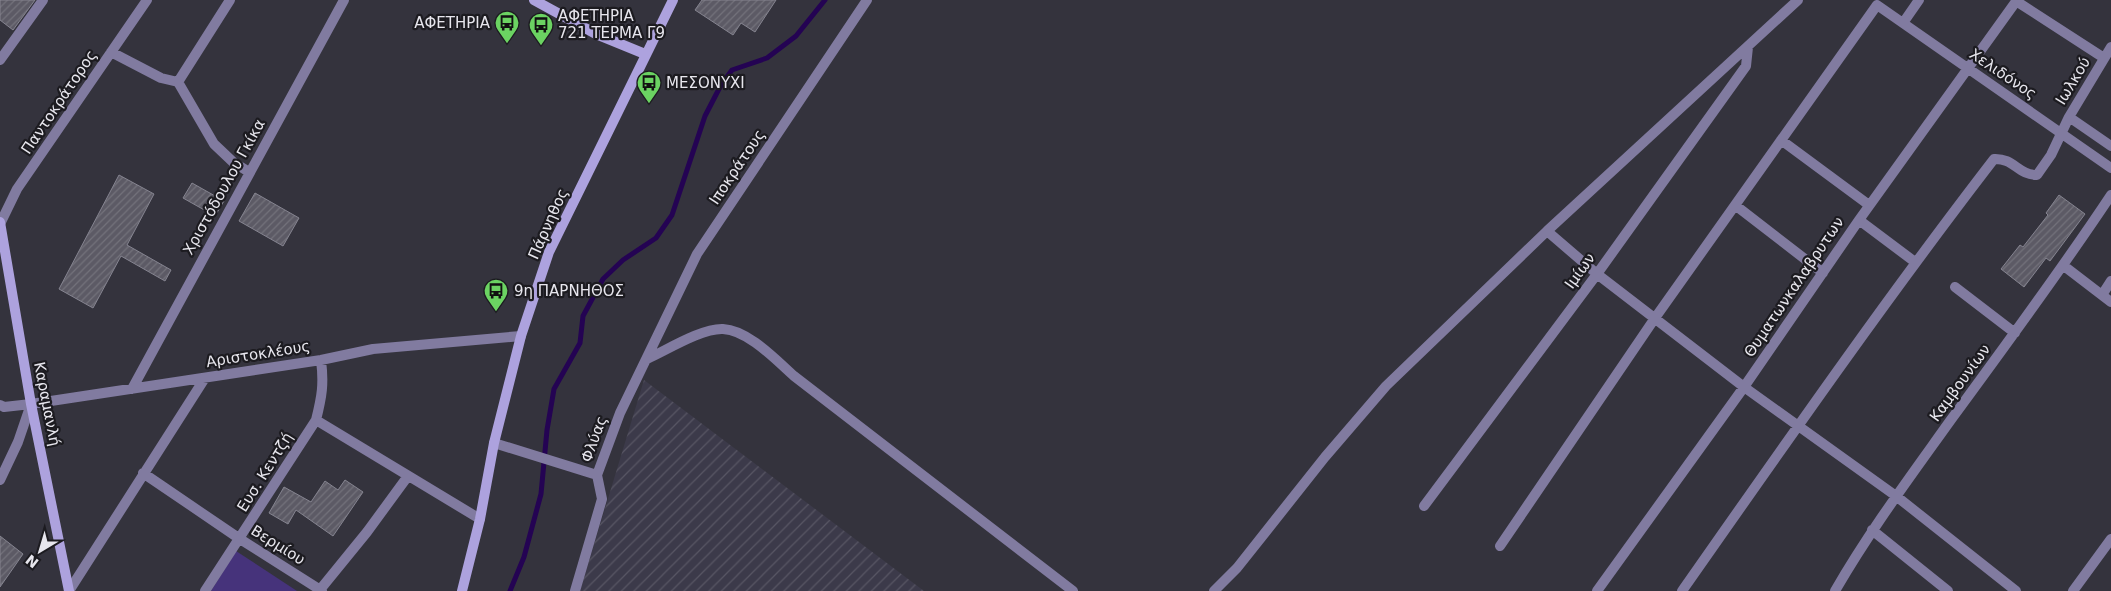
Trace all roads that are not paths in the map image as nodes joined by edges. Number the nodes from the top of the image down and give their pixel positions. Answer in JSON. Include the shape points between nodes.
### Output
{"nodes":[{"id":1,"x":43,"y":0,"type":"edge"},
{"id":2,"x":147,"y":0,"type":"edge"},
{"id":3,"x":230,"y":0,"type":"edge"},
{"id":4,"x":344,"y":0,"type":"edge"},
{"id":5,"x":673,"y":0,"type":"edge"},
{"id":6,"x":867,"y":0,"type":"edge"},
{"id":7,"x":1788,"y":0,"type":"edge"},
{"id":8,"x":1798,"y":0,"type":"edge"},
{"id":9,"x":1919,"y":0,"type":"edge"},
{"id":10,"x":2016,"y":1,"type":"edge"},
{"id":11,"x":539,"y":2,"type":"edge"},
{"id":12,"x":1777,"y":20,"type":"junction"},
{"id":13,"x":1903,"y":23,"type":"junction"},
{"id":14,"x":1748,"y":47,"type":"junction"},
{"id":15,"x":2111,"y":47,"type":"edge"},
{"id":16,"x":112,"y":52,"type":"junction"},
{"id":17,"x":645,"y":54,"type":"junction"},
{"id":18,"x":2104,"y":58,"type":"junction"},
{"id":19,"x":0,"y":60,"type":"edge"},
{"id":20,"x":1969,"y":69,"type":"junction"},
{"id":21,"x":178,"y":82,"type":"junction"},
{"id":22,"x":2069,"y":117,"type":"junction"},
{"id":23,"x":2062,"y":132,"type":"junction"},
{"id":24,"x":1781,"y":140,"type":"junction"},
{"id":25,"x":2111,"y":146,"type":"edge"},
{"id":26,"x":2111,"y":168,"type":"edge"},
{"id":27,"x":249,"y":172,"type":"junction"},
{"id":28,"x":2111,"y":195,"type":"edge"},
{"id":29,"x":1734,"y":205,"type":"junction"},
{"id":30,"x":1869,"y":205,"type":"junction"},
{"id":31,"x":1859,"y":220,"type":"junction"},
{"id":32,"x":0,"y":223,"type":"edge"},
{"id":33,"x":1547,"y":231,"type":"junction"},
{"id":34,"x":1915,"y":262,"type":"junction"},
{"id":35,"x":2064,"y":266,"type":"junction"},
{"id":36,"x":1823,"y":272,"type":"junction"},
{"id":37,"x":1597,"y":274,"type":"junction"},
{"id":38,"x":2111,"y":281,"type":"edge"},
{"id":39,"x":1955,"y":288,"type":"dead end"},
{"id":40,"x":2102,"y":295,"type":"junction"},
{"id":41,"x":2111,"y":302,"type":"edge"},
{"id":42,"x":1655,"y":318,"type":"junction"},
{"id":43,"x":2014,"y":333,"type":"junction"},
{"id":44,"x":521,"y":336,"type":"junction"},
{"id":45,"x":647,"y":359,"type":"junction"},
{"id":46,"x":321,"y":360,"type":"junction"},
{"id":47,"x":205,"y":378,"type":"junction"},
{"id":48,"x":1744,"y":386,"type":"junction"},
{"id":49,"x":132,"y":389,"type":"junction"},
{"id":50,"x":31,"y":404,"type":"junction"},
{"id":51,"x":0,"y":405,"type":"edge"},
{"id":52,"x":316,"y":420,"type":"junction"},
{"id":53,"x":1797,"y":426,"type":"junction"},
{"id":54,"x":494,"y":443,"type":"junction"},
{"id":55,"x":143,"y":473,"type":"junction"},
{"id":56,"x":597,"y":475,"type":"junction"},
{"id":57,"x":408,"y":476,"type":"junction"},
{"id":58,"x":0,"y":480,"type":"edge"},
{"id":59,"x":1896,"y":496,"type":"junction"},
{"id":60,"x":1424,"y":506,"type":"dead end"},
{"id":61,"x":480,"y":519,"type":"junction"},
{"id":62,"x":1872,"y":530,"type":"junction"},
{"id":63,"x":240,"y":539,"type":"junction"},
{"id":64,"x":2111,"y":539,"type":"edge"},
{"id":65,"x":1500,"y":546,"type":"dead end"},
{"id":66,"x":320,"y":590,"type":"edge"},
{"id":67,"x":69,"y":591,"type":"edge"},
{"id":68,"x":205,"y":591,"type":"edge"},
{"id":69,"x":462,"y":591,"type":"edge"},
{"id":70,"x":575,"y":591,"type":"edge"},
{"id":71,"x":1073,"y":591,"type":"edge"},
{"id":72,"x":1214,"y":591,"type":"edge"},
{"id":73,"x":1597,"y":591,"type":"edge"},
{"id":74,"x":1682,"y":591,"type":"edge"},
{"id":75,"x":1835,"y":591,"type":"edge"},
{"id":76,"x":1948,"y":591,"type":"edge"},
{"id":77,"x":2016,"y":591,"type":"edge"},
{"id":78,"x":2073,"y":591,"type":"edge"}],
"edges":[{"from":1,"to":19,"type":"street"},
{"from":2,"to":16,"type":"street","name":"Παντοκράτορος"},
{"from":3,"to":21,"type":"street"},
{"from":4,"to":27,"type":"street","name":"Χριστόδουλου Γκίκα"},
{"from":5,"to":17,"type":"main road","name":"Πάρνηθος"},
{"from":6,"to":45,"type":"street","name":"Ιποκράτους","via":[[697,254]]},
{"from":7,"to":12,"type":"street"},
{"from":8,"to":12,"type":"street"},
{"from":9,"to":13,"type":"street"},
{"from":10,"to":18,"type":"street"},
{"from":10,"to":20,"type":"street","name":"Θυματωνκαλαβρυτων"},
{"from":11,"to":17,"type":"main road","via":[[596,34]]},
{"from":12,"to":14,"type":"street"},
{"from":13,"to":20,"type":"street","name":"Χελιδόνος"},
{"from":13,"to":24,"type":"street","name":"Χελιδόνος","via":[[1877,5]]},
{"from":14,"to":33,"type":"street"},
{"from":14,"to":37,"type":"street","name":"Ιμίων","via":[[1746,66]]},
{"from":15,"to":18,"type":"street","name":"Ιωλκού"},
{"from":16,"to":21,"type":"street","via":[[161,78]]},
{"from":16,"to":32,"type":"street","name":"Παντοκράτορος","via":[[17,189]]},
{"from":17,"to":44,"type":"main road","name":"Πάρνηθος","via":[[549,252]]},
{"from":18,"to":22,"type":"street","name":"Ιωλκού"},
{"from":20,"to":23,"type":"street","name":"Χελιδόνος"},
{"from":20,"to":30,"type":"street","name":"Θυματωνκαλαβρυτων"},
{"from":21,"to":27,"type":"street","via":[[214,144]]},
{"from":22,"to":23,"type":"street","name":"Ιωλκού"},
{"from":22,"to":25,"type":"street"},
{"from":23,"to":26,"type":"street","name":"Χελιδόνος"},
{"from":23,"to":34,"type":"street","name":"Ιωλκού","via":[[2037,175],[2027,175],[2005,159],[1994,159]]},
{"from":24,"to":29,"type":"street"},
{"from":24,"to":30,"type":"street"},
{"from":27,"to":49,"type":"street","name":"Χριστόδουλου Γκίκα"},
{"from":28,"to":35,"type":"street","name":"Καμβουνίων"},
{"from":29,"to":36,"type":"street"},
{"from":29,"to":42,"type":"street"},
{"from":30,"to":31,"type":"street","name":"Θυματωνκαλαβρυτων"},
{"from":31,"to":34,"type":"street"},
{"from":31,"to":36,"type":"street","name":"Θυματωνκαλαβρυτων"},
{"from":32,"to":50,"type":"main road","name":"Καραμανλή"},
{"from":33,"to":37,"type":"street"},
{"from":33,"to":72,"type":"street","via":[[1386,386],[1237,568]]},
{"from":34,"to":53,"type":"street"},
{"from":35,"to":40,"type":"street"},
{"from":35,"to":43,"type":"street","name":"Καμβουνίων"},
{"from":36,"to":48,"type":"street","name":"Θυματωνκαλαβρυτων"},
{"from":37,"to":42,"type":"street"},
{"from":37,"to":60,"type":"street","name":"Ιμίων"},
{"from":38,"to":40,"type":"street"},
{"from":39,"to":43,"type":"street"},
{"from":40,"to":41,"type":"street"},
{"from":42,"to":48,"type":"street"},
{"from":42,"to":65,"type":"street"},
{"from":43,"to":59,"type":"street","name":"Καμβουνίων"},
{"from":44,"to":46,"type":"street","name":"Αριστοκλέους","via":[[373,349]]},
{"from":44,"to":54,"type":"main road","name":"Πάρνηθος"},
{"from":45,"to":56,"type":"street","name":"Φλύας","via":[[620,413]]},
{"from":45,"to":71,"type":"street","via":[[705,332],[723,329],[751,340]]},
{"from":46,"to":47,"type":"street","name":"Αριστοκλέους"},
{"from":46,"to":52,"type":"street","name":"Ευσ. Κεντζή","via":[[323,395]]},
{"from":47,"to":49,"type":"street","name":"Αριστοκλέους"},
{"from":47,"to":55,"type":"street"},
{"from":48,"to":53,"type":"street"},
{"from":48,"to":73,"type":"street","name":"Θυματωνκαλαβρυτων"},
{"from":49,"to":50,"type":"street","name":"Αριστοκλέους"},
{"from":50,"to":51,"type":"street","name":"Αριστοκλέους"},
{"from":50,"to":58,"type":"street"},
{"from":50,"to":67,"type":"main road","name":"Καραμανλή"},
{"from":52,"to":57,"type":"street"},
{"from":52,"to":63,"type":"street","name":"Ευσ. Κεντζή"},
{"from":53,"to":59,"type":"street"},
{"from":53,"to":74,"type":"street"},
{"from":54,"to":56,"type":"street"},
{"from":54,"to":61,"type":"main road","name":"Πάρνηθος"},
{"from":55,"to":63,"type":"street","name":"Βερμίου"},
{"from":55,"to":67,"type":"street"},
{"from":56,"to":70,"type":"street","name":"Φλύας","via":[[602,499]]},
{"from":57,"to":61,"type":"street"},
{"from":57,"to":66,"type":"street"},
{"from":59,"to":62,"type":"street","name":"Καμβουνίων"},
{"from":59,"to":77,"type":"street"},
{"from":61,"to":69,"type":"main road","name":"Πάρνηθος"},
{"from":62,"to":75,"type":"street","name":"Καμβουνίων"},
{"from":62,"to":76,"type":"street"},
{"from":63,"to":66,"type":"street","name":"Βερμίου"},
{"from":63,"to":68,"type":"street","name":"Ευσ. Κεντζή"},
{"from":64,"to":78,"type":"street"}]}
